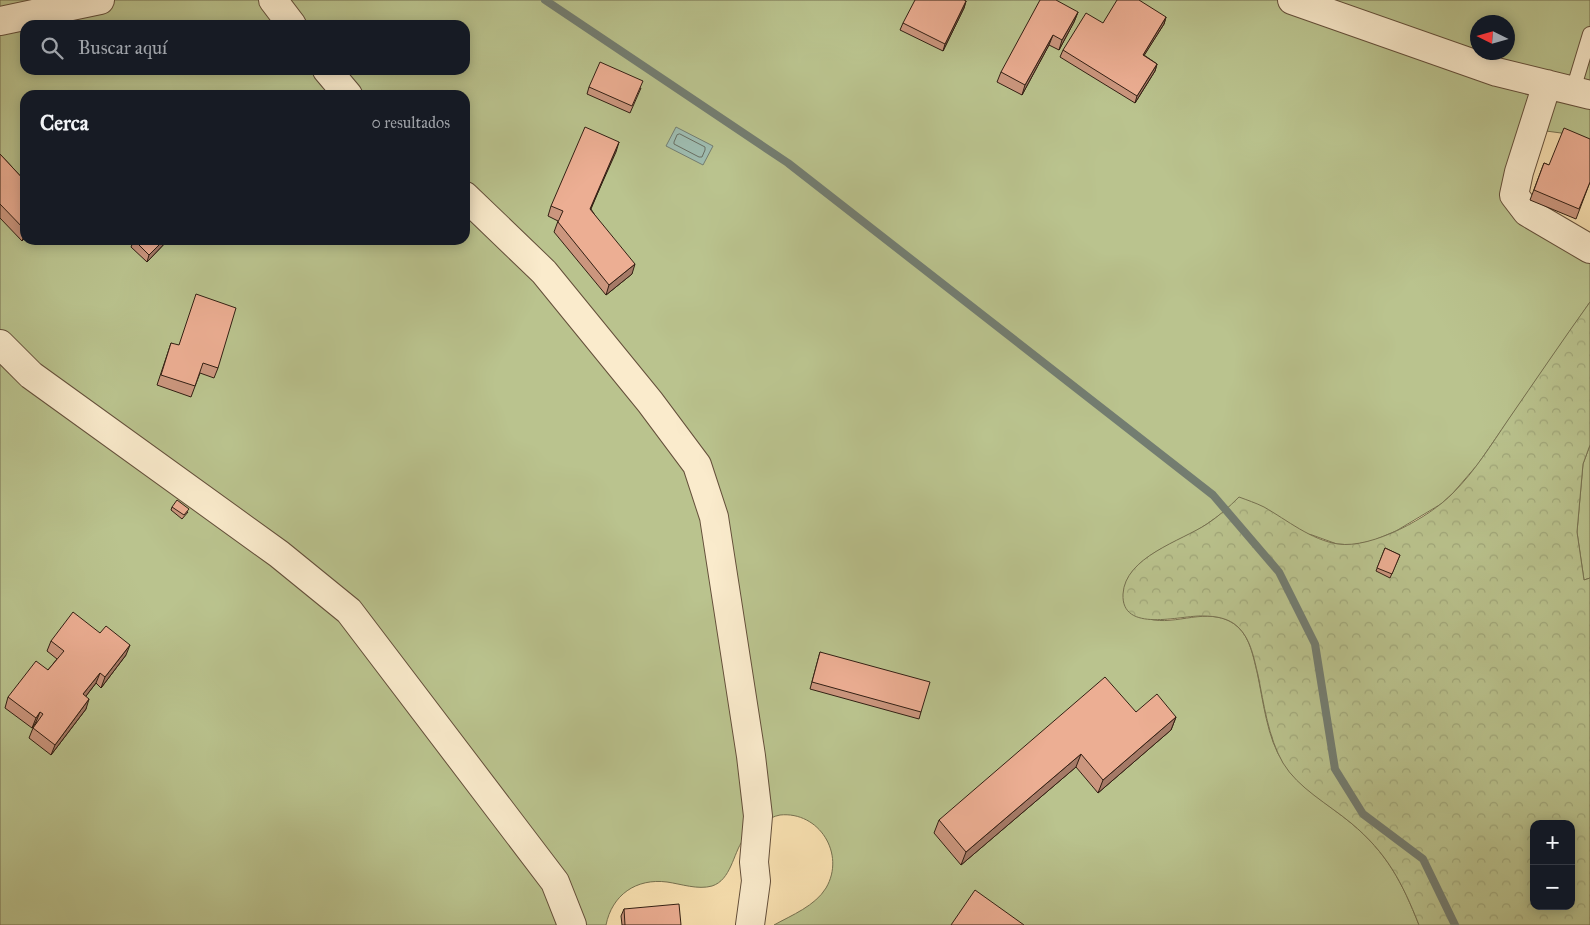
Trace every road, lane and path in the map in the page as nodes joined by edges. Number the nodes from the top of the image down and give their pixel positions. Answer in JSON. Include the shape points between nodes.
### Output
{"nodes":[{"id":1,"x":100,"y":0,"type":"edge"},
{"id":2,"x":273,"y":0,"type":"edge"},
{"id":3,"x":1292,"y":0,"type":"edge"},
{"id":4,"x":288,"y":20,"type":"edge"},
{"id":5,"x":0,"y":22,"type":"edge"},
{"id":6,"x":1590,"y":34,"type":"edge"},
{"id":7,"x":331,"y":75,"type":"edge"},
{"id":8,"x":344,"y":90,"type":"edge"},
{"id":9,"x":1570,"y":90,"type":"edge"},
{"id":10,"x":470,"y":201,"type":"edge"},
{"id":11,"x":1590,"y":249,"type":"edge"},
{"id":12,"x":0,"y":344,"type":"edge"},
{"id":13,"x":572,"y":925,"type":"edge"},
{"id":14,"x":750,"y":925,"type":"edge"}],
"edges":[{"from":1,"to":5,"type":"street"},
{"from":2,"to":4,"type":"street"},
{"from":3,"to":9,"type":"street","via":[[1497,72]]},
{"from":6,"to":9,"type":"lane"},
{"from":7,"to":8,"type":"street"},
{"from":9,"to":11,"type":"street","via":[[1519,172],[1514,195],[1527,212]]},
{"from":10,"to":14,"type":"street","via":[[544,272],[698,465],[714,517],[758,816],[754,862],[756,881]]},
{"from":12,"to":13,"type":"street","via":[[31,375],[279,554],[349,611],[555,882]]}]}
